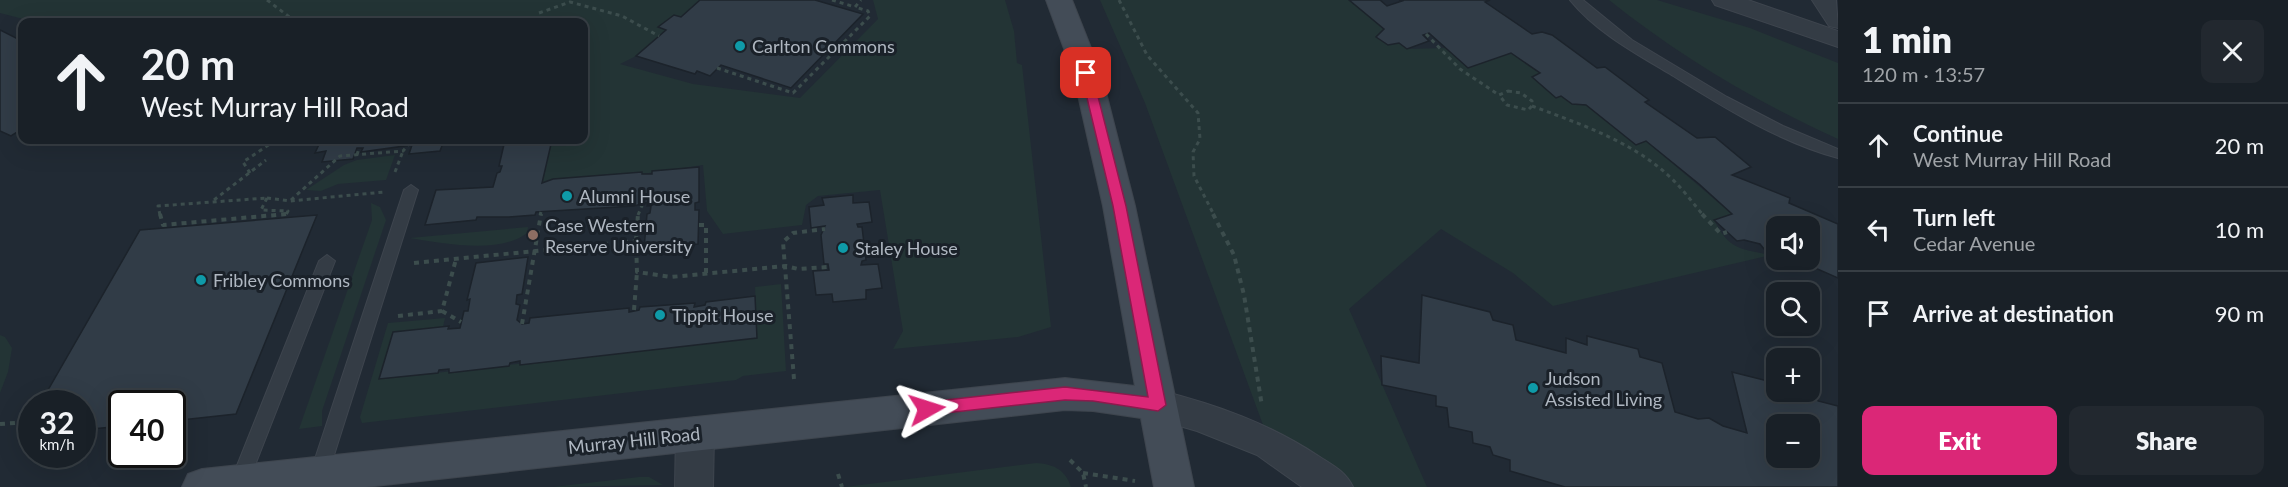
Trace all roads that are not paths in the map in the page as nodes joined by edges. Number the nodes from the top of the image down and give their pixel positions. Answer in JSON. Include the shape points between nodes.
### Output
{"nodes":[{"id":1,"x":1059,"y":0,"type":"edge"},
{"id":2,"x":1576,"y":0,"type":"edge"},
{"id":3,"x":1724,"y":0,"type":"edge"},
{"id":4,"x":1824,"y":0,"type":"edge"},
{"id":5,"x":1838,"y":21,"type":"edge"},
{"id":6,"x":1838,"y":39,"type":"edge"},
{"id":7,"x":1838,"y":154,"type":"edge"},
{"id":8,"x":411,"y":190,"type":"road end"},
{"id":9,"x":327,"y":261,"type":"dead end"},
{"id":10,"x":1158,"y":405,"type":"junction"},
{"id":11,"x":695,"y":433,"type":"junction"},
{"id":12,"x":319,"y":474,"type":"junction"},
{"id":13,"x":1160,"y":485,"type":"edge"},
{"id":14,"x":212,"y":486,"type":"edge"},
{"id":15,"x":694,"y":487,"type":"edge"},
{"id":16,"x":1334,"y":487,"type":"edge"}],
"edges":[{"from":1,"to":10,"type":"street","via":[[1086,73],[1119,206]]},
{"from":2,"to":7,"type":"lane","via":[[1631,44],[1714,95],[1792,136]]},
{"from":3,"to":6,"type":"street"},
{"from":4,"to":5,"type":"street"},
{"from":8,"to":12,"type":"lane"},
{"from":9,"to":14,"type":"lane"},
{"from":10,"to":11,"type":"street","name":"Murray Hill Road","via":[[1065,394]]},
{"from":10,"to":13,"type":"street"},
{"from":10,"to":16,"type":"street","via":[[1203,417],[1270,444]]},
{"from":11,"to":12,"type":"street","name":"Murray Hill Road"},
{"from":11,"to":15,"type":"street"},
{"from":12,"to":14,"type":"street","name":"Murray Hill Road"}]}
